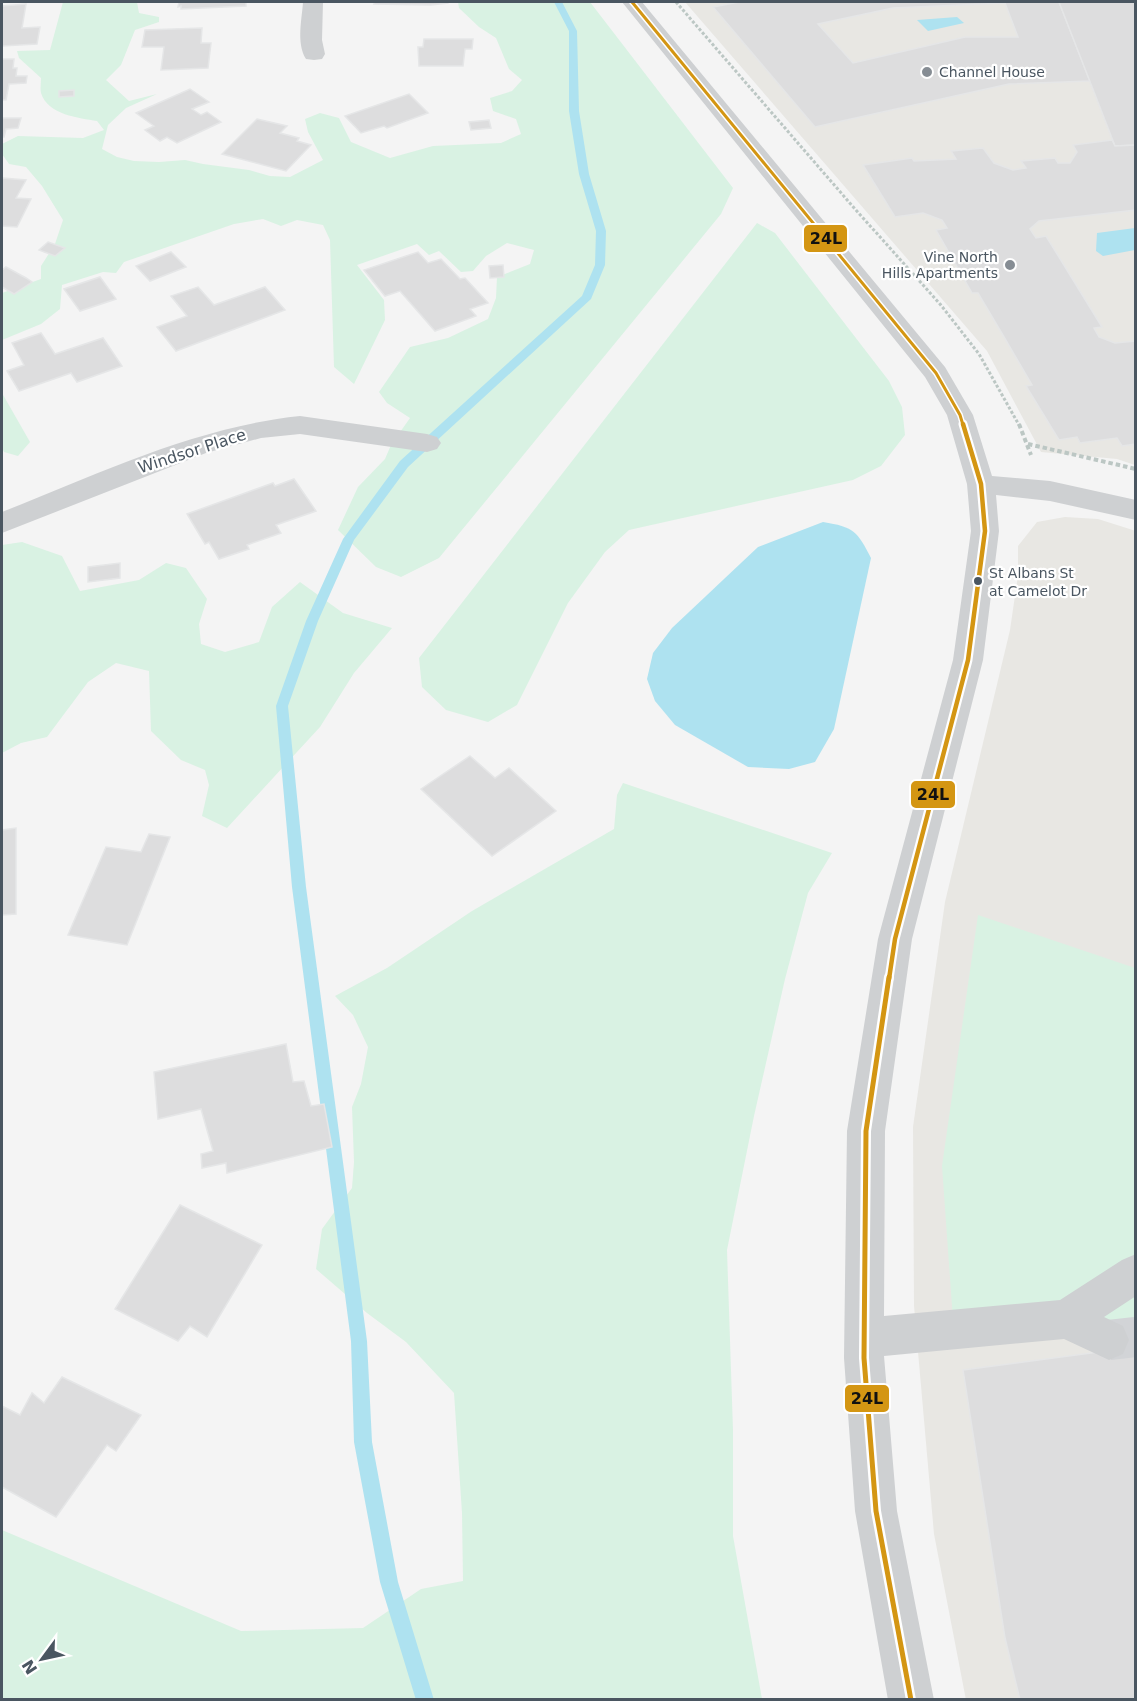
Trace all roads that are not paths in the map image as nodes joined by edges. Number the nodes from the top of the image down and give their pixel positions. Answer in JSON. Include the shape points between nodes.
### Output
{"nodes":[{"id":1,"x":313,"y":2,"type":"edge"},
{"id":2,"x":632,"y":2,"type":"edge"},
{"id":3,"x":314,"y":54,"type":"dead end"},
{"id":4,"x":427,"y":443,"type":"dead end"},
{"id":5,"x":981,"y":484,"type":"junction"},
{"id":6,"x":1136,"y":510,"type":"edge"},
{"id":7,"x":2,"y":523,"type":"edge"},
{"id":8,"x":1136,"y":1273,"type":"edge"},
{"id":9,"x":1066,"y":1319,"type":"junction"},
{"id":10,"x":864,"y":1338,"type":"junction"},
{"id":11,"x":1109,"y":1340,"type":"tunnel mouth"},
{"id":12,"x":911,"y":1700,"type":"edge"}],
"edges":[{"from":1,"to":3,"type":"street"},
{"from":2,"to":5,"type":"street","via":[[936,373],[960,415]]},
{"from":4,"to":7,"type":"street","name":"Windsor Place","via":[[300,425],[261,429],[197,446]]},
{"from":5,"to":6,"type":"street","via":[[1050,491]]},
{"from":5,"to":10,"type":"street","via":[[985,531],[968,660],[895,939],[866,1131]]},
{"from":8,"to":9,"type":"street"},
{"from":9,"to":10,"type":"street"},
{"from":9,"to":11,"type":"street"},
{"from":10,"to":12,"type":"street","via":[[876,1511]]}]}
